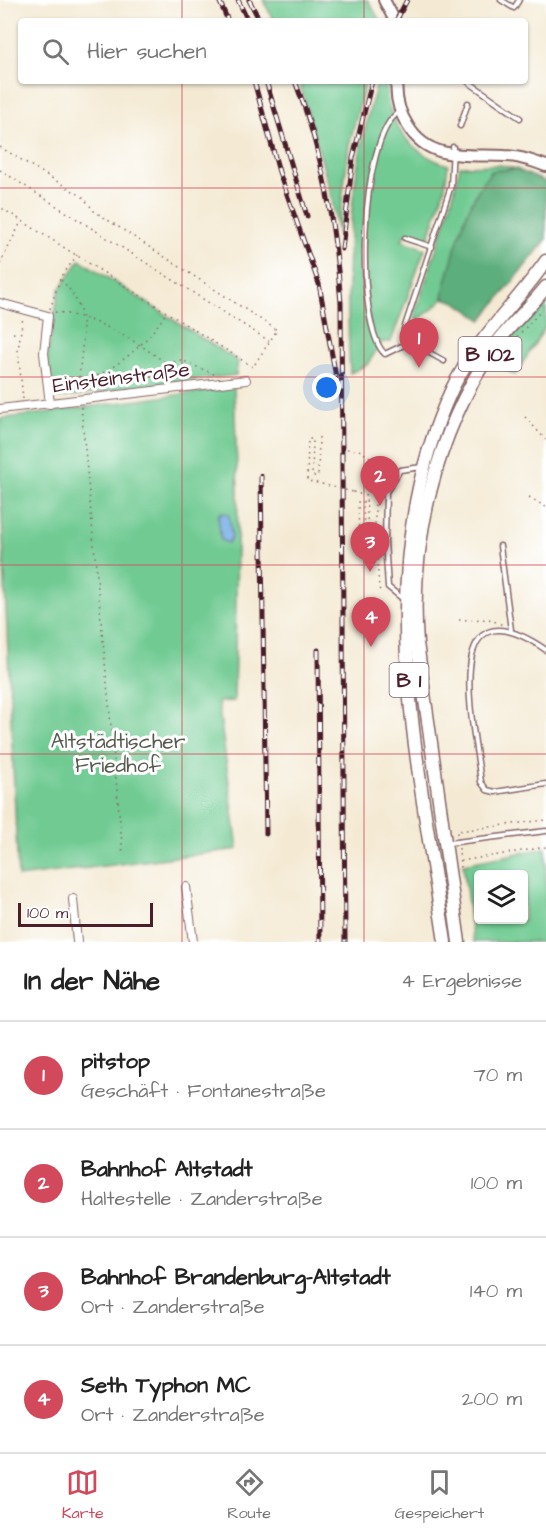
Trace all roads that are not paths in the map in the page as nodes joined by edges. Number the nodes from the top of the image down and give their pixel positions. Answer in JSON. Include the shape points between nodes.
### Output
{"nodes":[{"id":1,"x":384,"y":0,"type":"edge"},
{"id":2,"x":501,"y":0,"type":"edge"},
{"id":3,"x":519,"y":0,"type":"edge"},
{"id":4,"x":393,"y":18,"type":"edge"},
{"id":5,"x":397,"y":84,"type":"edge"},
{"id":6,"x":471,"y":84,"type":"edge"},
{"id":7,"x":468,"y":103,"type":"dead end"},
{"id":8,"x":400,"y":112,"type":"junction"},
{"id":9,"x":520,"y":117,"type":"dead end"},
{"id":10,"x":460,"y":126,"type":"dead end"},
{"id":11,"x":453,"y":151,"type":"junction"},
{"id":12,"x":546,"y":166,"type":"edge"},
{"id":13,"x":405,"y":238,"type":"dead end"},
{"id":14,"x":432,"y":247,"type":"junction"},
{"id":15,"x":546,"y":261,"type":"edge"},
{"id":16,"x":546,"y":287,"type":"edge"},
{"id":17,"x":0,"y":303,"type":"edge"},
{"id":18,"x":410,"y":342,"type":"junction"},
{"id":19,"x":444,"y":362,"type":"dead end"},
{"id":20,"x":246,"y":380,"type":"dead end"},
{"id":21,"x":50,"y":404,"type":"junction"},
{"id":22,"x":0,"y":409,"type":"edge"},
{"id":23,"x":423,"y":467,"type":"junction"},
{"id":24,"x":500,"y":546,"type":"dead end"},
{"id":25,"x":405,"y":601,"type":"junction"},
{"id":26,"x":511,"y":630,"type":"junction"},
{"id":27,"x":546,"y":650,"type":"edge"},
{"id":28,"x":546,"y":784,"type":"edge"},
{"id":29,"x":546,"y":831,"type":"edge"},
{"id":30,"x":445,"y":844,"type":"junction"},
{"id":31,"x":429,"y":846,"type":"junction"},
{"id":32,"x":186,"y":887,"type":"dead end"},
{"id":33,"x":73,"y":899,"type":"dead end"},
{"id":34,"x":77,"y":942,"type":"edge"},
{"id":35,"x":193,"y":942,"type":"edge"},
{"id":36,"x":445,"y":942,"type":"edge"},
{"id":37,"x":459,"y":942,"type":"edge"}],
"edges":[{"from":1,"to":4,"type":"street"},
{"from":2,"to":3,"type":"lane","via":[[514,9]]},
{"from":5,"to":8,"type":"street"},
{"from":6,"to":9,"type":"lane"},
{"from":7,"to":10,"type":"lane"},
{"from":8,"to":11,"type":"street","via":[[422,142],[432,149]]},
{"from":8,"to":18,"type":"lane","via":[[390,119],[377,148],[366,205],[365,245],[369,306],[379,349],[385,354]]},
{"from":11,"to":12,"type":"street","via":[[509,156]]},
{"from":11,"to":14,"type":"lane","via":[[451,186]]},
{"from":13,"to":14,"type":"lane"},
{"from":14,"to":18,"type":"lane","via":[[404,329]]},
{"from":15,"to":23,"type":"main road","number":"B 1","via":[[482,341],[453,386]]},
{"from":16,"to":30,"type":"main road","number":"B 102","via":[[503,334],[465,397],[432,484],[424,522],[414,603]]},
{"from":17,"to":21,"type":"street","via":[[48,316],[44,353]]},
{"from":18,"to":19,"type":"lane"},
{"from":20,"to":21,"type":"street","name":"Einsteinstraße"},
{"from":21,"to":22,"type":"street","name":"Einsteinstraße"},
{"from":23,"to":25,"type":"main road","number":"B 1","via":[[408,538]]},
{"from":23,"to":25,"type":"lane","via":[[400,470],[389,485],[386,500],[388,587]]},
{"from":24,"to":26,"type":"lane"},
{"from":25,"to":31,"type":"main road","number":"B 1","via":[[412,720]]},
{"from":26,"to":27,"type":"lane"},
{"from":26,"to":28,"type":"lane","via":[[482,635],[469,656],[481,782],[487,790],[495,792]]},
{"from":29,"to":30,"type":"lane"},
{"from":30,"to":31,"type":"main road"},
{"from":30,"to":37,"type":"main road"},
{"from":31,"to":36,"type":"main road","number":"B 1"},
{"from":32,"to":35,"type":"street"},
{"from":33,"to":34,"type":"street"}]}
